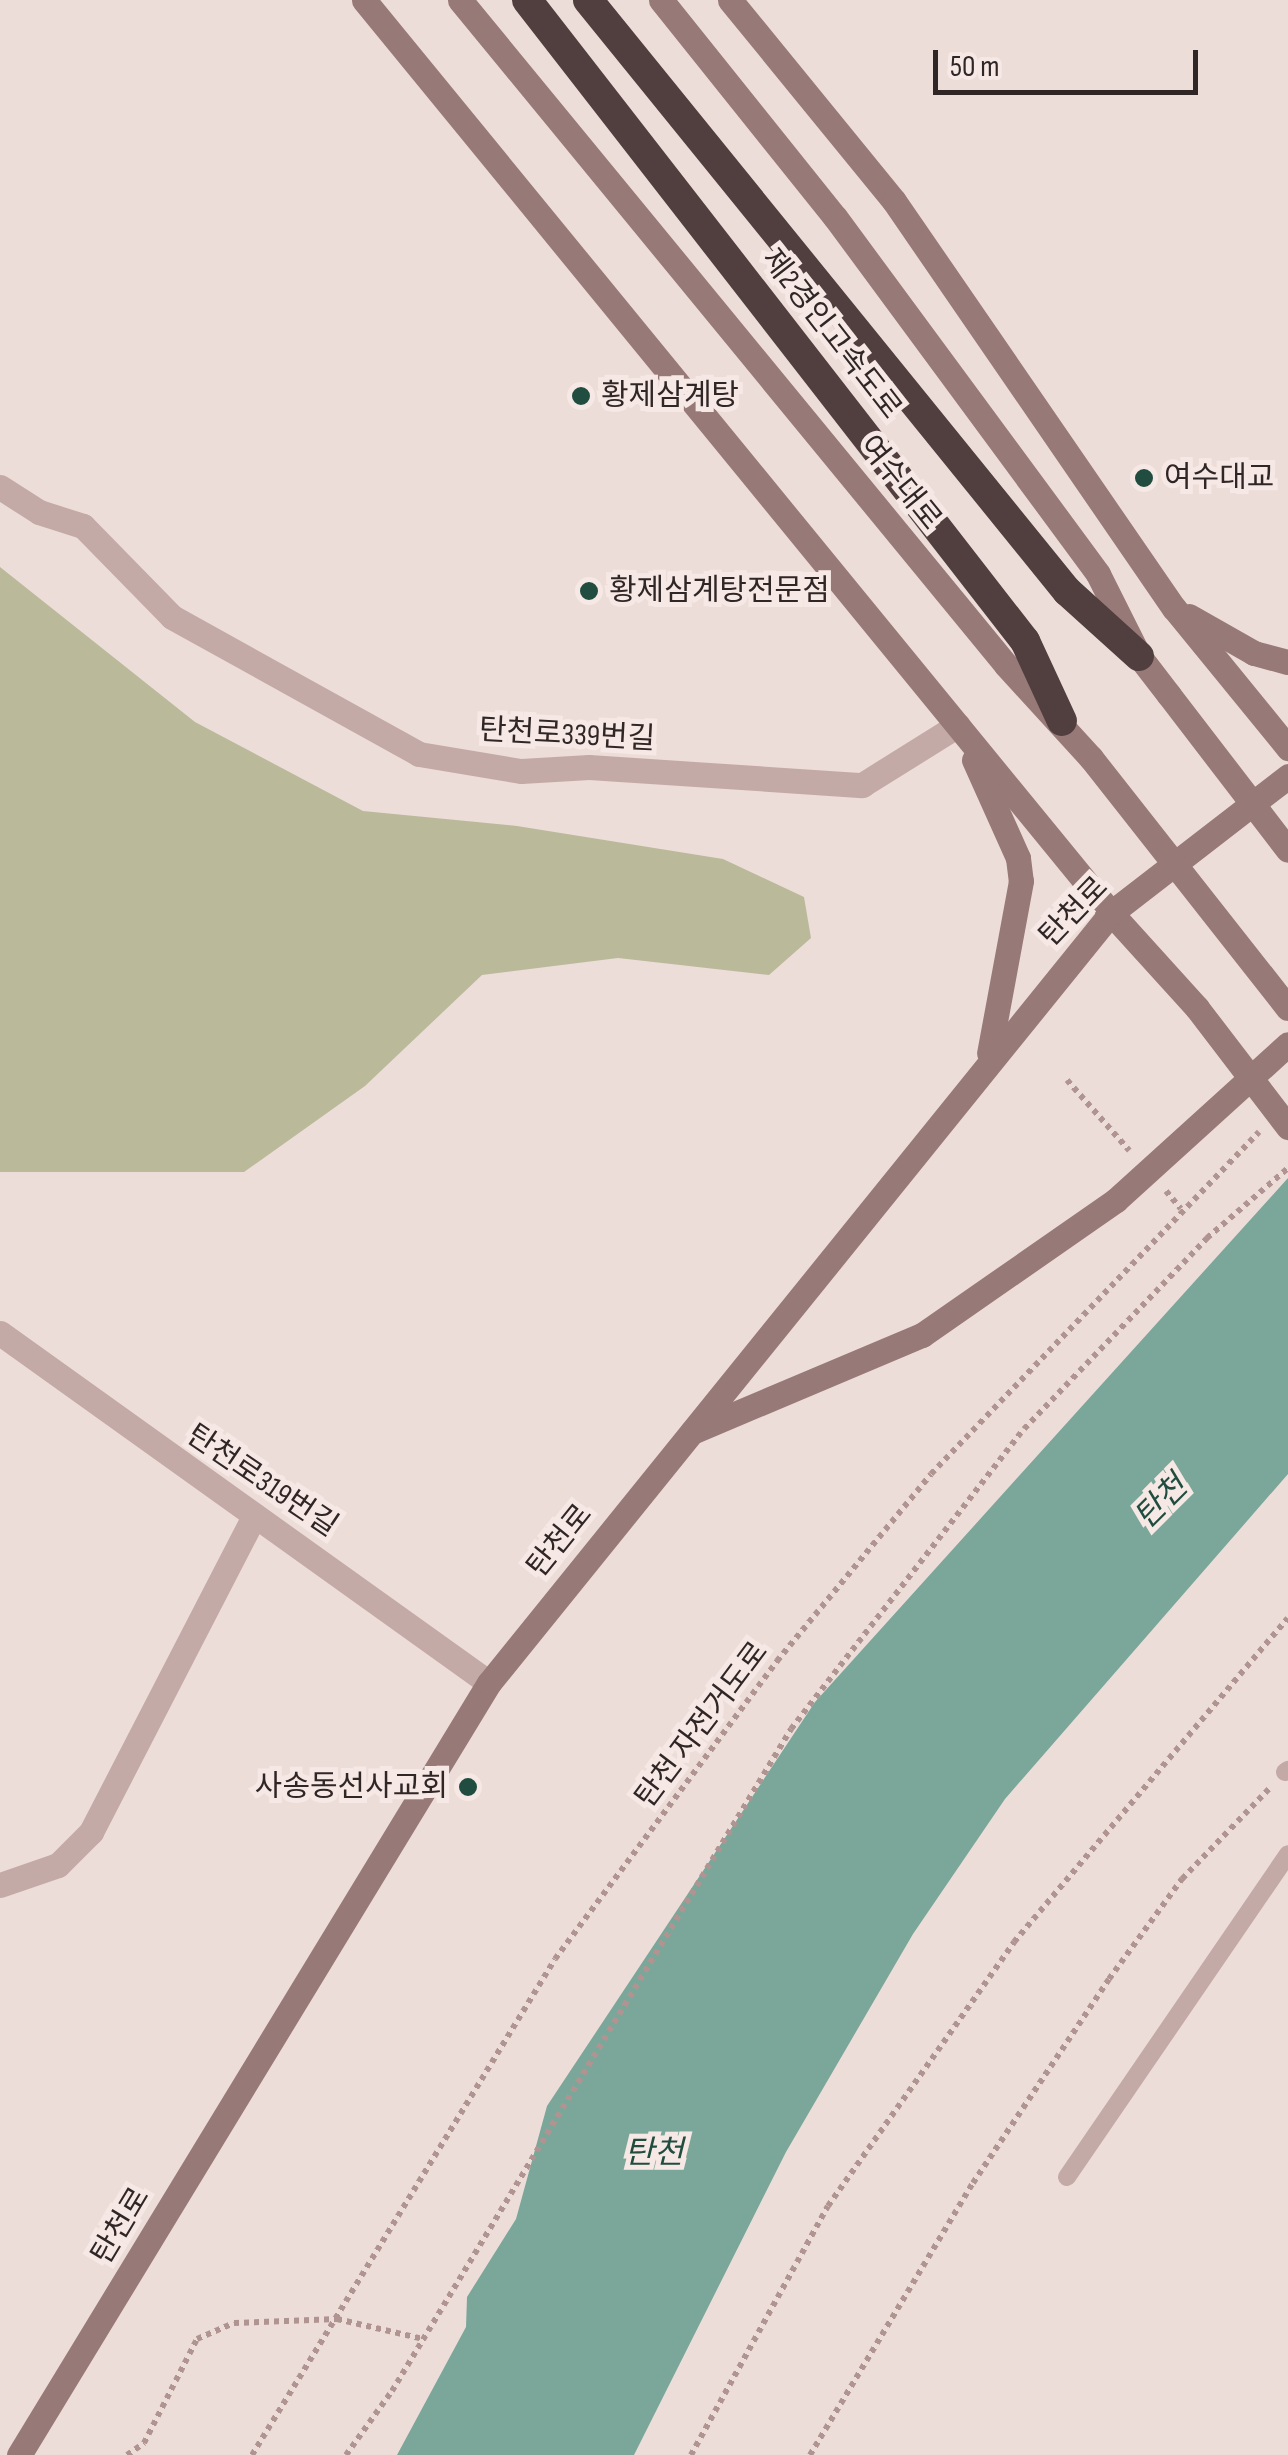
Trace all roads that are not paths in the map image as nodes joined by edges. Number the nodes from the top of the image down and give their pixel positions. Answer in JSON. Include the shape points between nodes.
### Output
{"nodes":[{"id":1,"x":364,"y":0,"type":"edge"},
{"id":2,"x":460,"y":0,"type":"edge"},
{"id":3,"x":527,"y":0,"type":"edge"},
{"id":4,"x":588,"y":0,"type":"edge"},
{"id":5,"x":661,"y":0,"type":"edge"},
{"id":6,"x":730,"y":0,"type":"edge"},
{"id":7,"x":0,"y":487,"type":"edge"},
{"id":8,"x":1174,"y":608,"type":"junction"},
{"id":9,"x":1139,"y":656,"type":"junction"},
{"id":10,"x":1288,"y":662,"type":"edge"},
{"id":11,"x":1062,"y":720,"type":"junction"},
{"id":12,"x":958,"y":725,"type":"junction"},
{"id":13,"x":1288,"y":748,"type":"edge"},
{"id":14,"x":1288,"y":776,"type":"edge"},
{"id":15,"x":1288,"y":850,"type":"edge"},
{"id":16,"x":1111,"y":914,"type":"junction"},
{"id":17,"x":1288,"y":1008,"type":"edge"},
{"id":18,"x":1288,"y":1044,"type":"edge"},
{"id":19,"x":988,"y":1058,"type":"junction"},
{"id":20,"x":1276,"y":1124,"type":"edge"},
{"id":21,"x":0,"y":1333,"type":"edge"},
{"id":22,"x":688,"y":1434,"type":"junction"},
{"id":23,"x":254,"y":1516,"type":"junction"},
{"id":24,"x":488,"y":1682,"type":"junction"},
{"id":25,"x":1288,"y":1854,"type":"edge"},
{"id":26,"x":0,"y":1884,"type":"edge"},
{"id":27,"x":1068,"y":2176,"type":"dead end"},
{"id":28,"x":20,"y":2455,"type":"edge"}],
"edges":[{"from":1,"to":12,"type":"main road"},
{"from":2,"to":11,"type":"main road","name":"여수대로","via":[[1006,665]]},
{"from":3,"to":11,"type":"highway","name":"제2경인고속도로","via":[[1024,641]]},
{"from":4,"to":9,"type":"highway","name":"제2경인고속도로","via":[[1067,591]]},
{"from":5,"to":9,"type":"main road","via":[[836,216],[1098,574]]},
{"from":6,"to":8,"type":"main road","via":[[894,201]]},
{"from":7,"to":12,"type":"street","name":"탄천로339번길","via":[[38,512],[83,526],[172,617],[420,754],[521,771],[589,767],[862,785]]},
{"from":8,"to":10,"type":"main road","via":[[1254,653]]},
{"from":8,"to":13,"type":"main road"},
{"from":9,"to":15,"type":"main road","bridge":true},
{"from":11,"to":17,"type":"main road","name":"여수대로","bridge":true},
{"from":12,"to":16,"type":"main road"},
{"from":12,"to":19,"type":"main road","via":[[1018,858],[1022,881]]},
{"from":14,"to":16,"type":"main road","name":"탄천로"},
{"from":16,"to":19,"type":"main road","name":"탄천로"},
{"from":16,"to":20,"type":"main road","bridge":true,"via":[[1197,1008]]},
{"from":18,"to":22,"type":"main road","via":[[1116,1200],[922,1335]]},
{"from":19,"to":22,"type":"main road","name":"탄천로"},
{"from":21,"to":23,"type":"street","name":"탄천로319번길"},
{"from":22,"to":24,"type":"main road","name":"탄천로"},
{"from":23,"to":24,"type":"street","name":"탄천로319번길"},
{"from":23,"to":26,"type":"street","via":[[91,1832],[58,1864]]},
{"from":24,"to":28,"type":"main road","name":"탄천로"},
{"from":25,"to":27,"type":"lane"}]}
